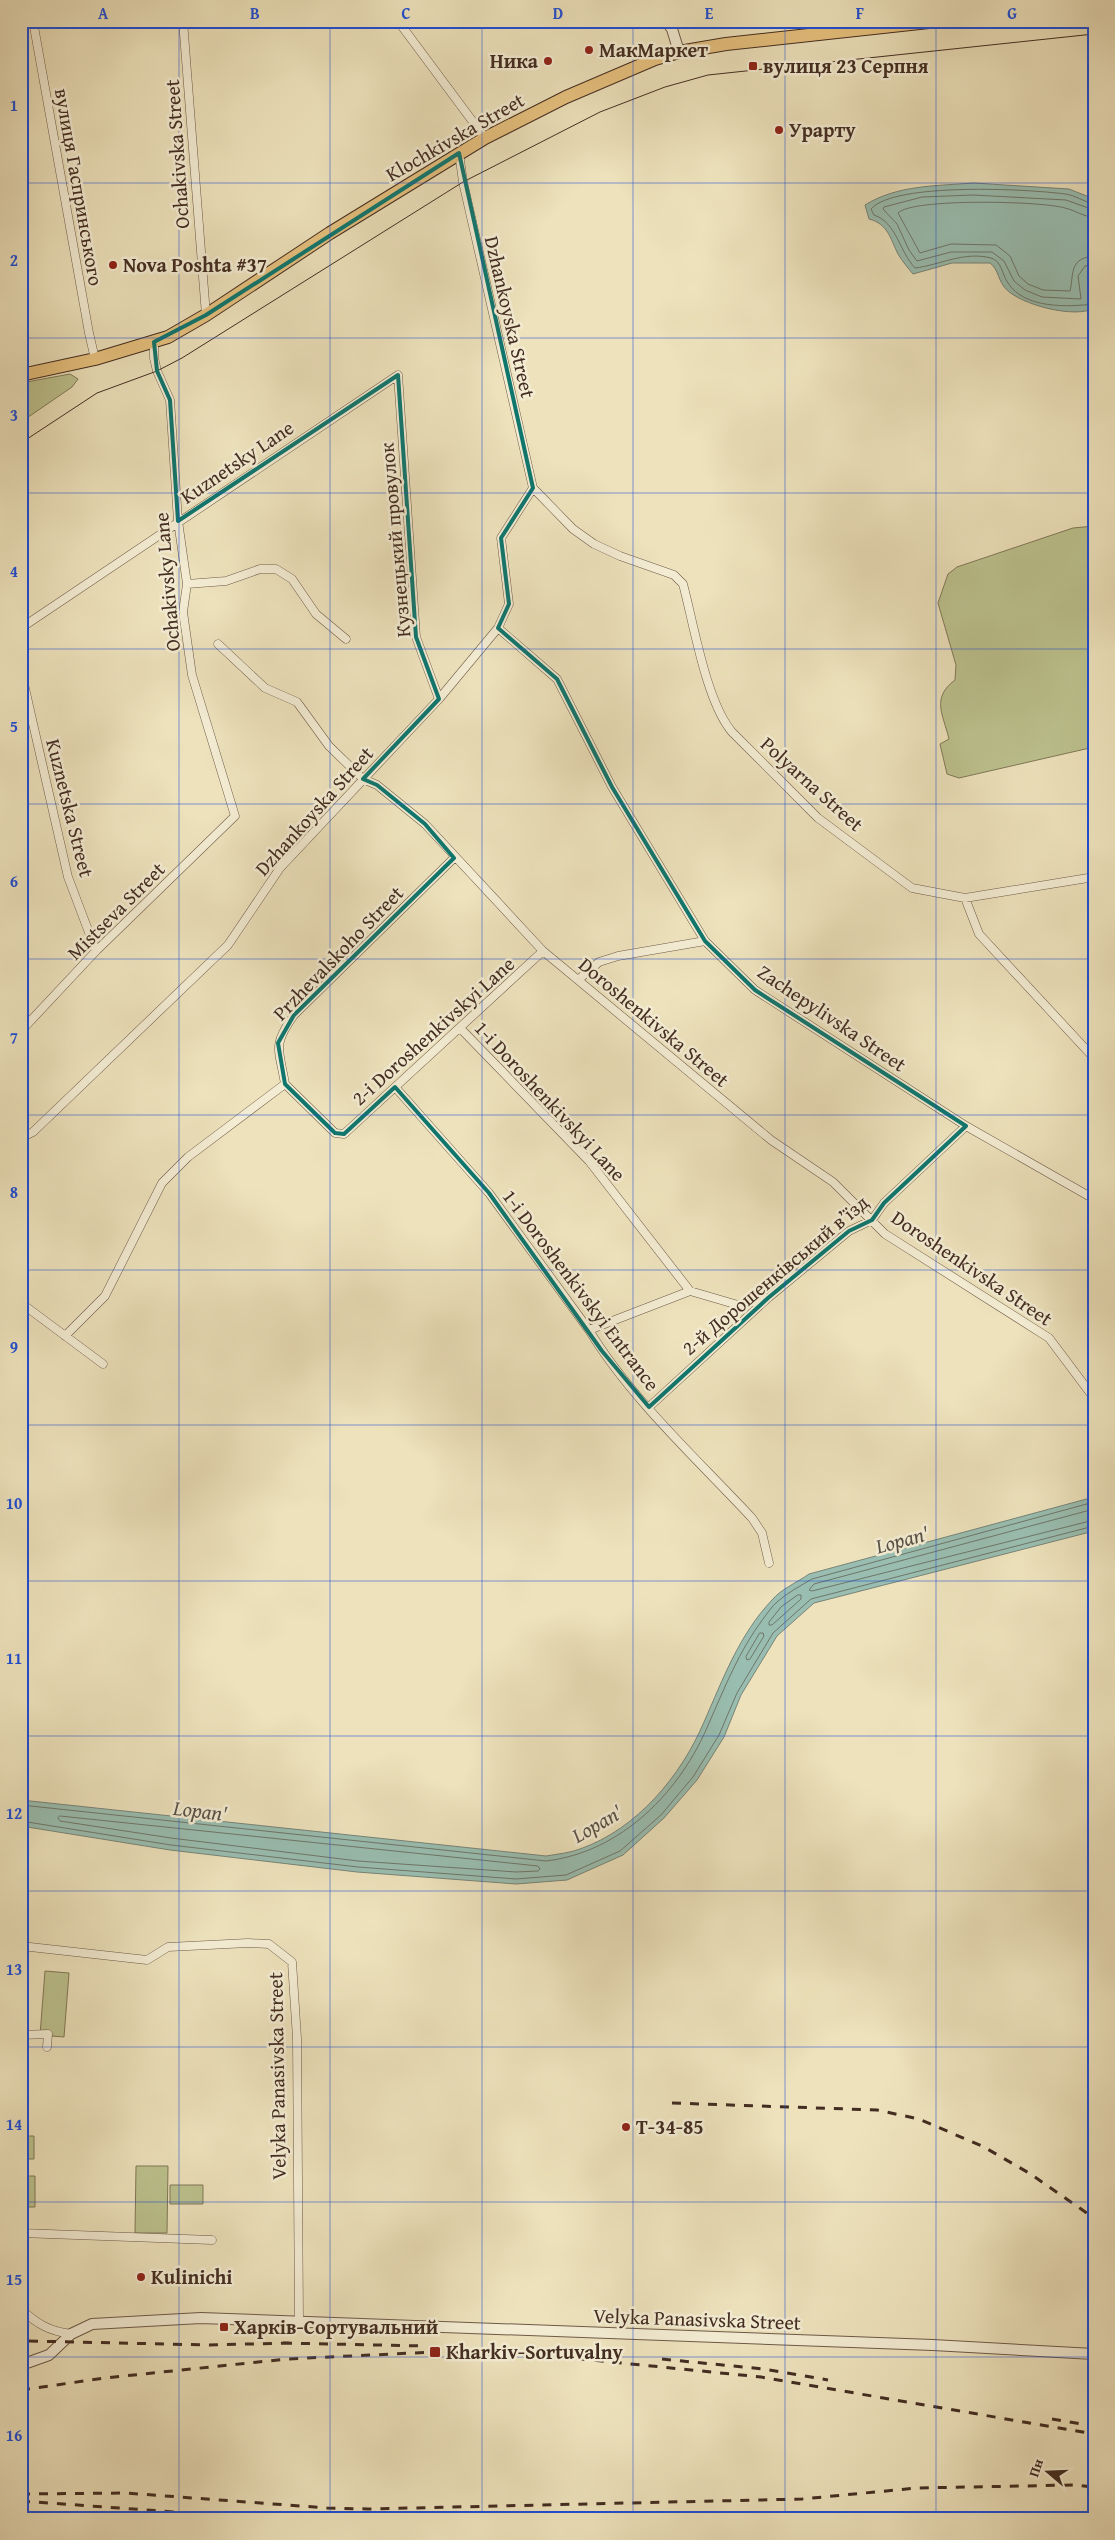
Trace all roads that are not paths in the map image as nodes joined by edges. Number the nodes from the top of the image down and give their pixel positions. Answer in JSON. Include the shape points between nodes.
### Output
{"nodes":[{"id":1,"x":33,"y":21,"type":"edge"},
{"id":2,"x":183,"y":21,"type":"edge"},
{"id":3,"x":398,"y":21,"type":"edge"},
{"id":4,"x":666,"y":21,"type":"edge"},
{"id":5,"x":938,"y":21,"type":"edge"},
{"id":6,"x":679,"y":52,"type":"junction"},
{"id":7,"x":485,"y":138,"type":"junction"},
{"id":8,"x":459,"y":153,"type":"junction"},
{"id":9,"x":206,"y":315,"type":"junction"},
{"id":10,"x":154,"y":342,"type":"junction"},
{"id":11,"x":95,"y":359,"type":"junction"},
{"id":12,"x":21,"y":375,"type":"edge"},
{"id":13,"x":533,"y":488,"type":"junction"},
{"id":14,"x":178,"y":521,"type":"junction"},
{"id":15,"x":187,"y":584,"type":"junction"},
{"id":16,"x":21,"y":628,"type":"edge"},
{"id":17,"x":498,"y":628,"type":"junction"},
{"id":18,"x":346,"y":639,"type":"dead end"},
{"id":19,"x":218,"y":644,"type":"dead end"},
{"id":20,"x":21,"y":671,"type":"edge"},
{"id":21,"x":439,"y":699,"type":"junction"},
{"id":22,"x":363,"y":779,"type":"junction"},
{"id":23,"x":235,"y":816,"type":"joint"},
{"id":24,"x":454,"y":858,"type":"junction"},
{"id":25,"x":1094,"y":877,"type":"edge"},
{"id":26,"x":965,"y":898,"type":"junction"},
{"id":27,"x":706,"y":941,"type":"junction"},
{"id":28,"x":96,"y":951,"type":"junction"},
{"id":29,"x":543,"y":951,"type":"junction"},
{"id":30,"x":578,"y":980,"type":"junction"},
{"id":31,"x":460,"y":1028,"type":"junction"},
{"id":32,"x":21,"y":1030,"type":"edge"},
{"id":33,"x":1094,"y":1058,"type":"edge"},
{"id":34,"x":285,"y":1084,"type":"junction"},
{"id":35,"x":395,"y":1087,"type":"junction"},
{"id":36,"x":966,"y":1126,"type":"junction"},
{"id":37,"x":21,"y":1138,"type":"edge"},
{"id":38,"x":1094,"y":1198,"type":"edge"},
{"id":39,"x":872,"y":1220,"type":"junction"},
{"id":40,"x":690,"y":1291,"type":"junction"},
{"id":41,"x":768,"y":1298,"type":"junction"},
{"id":42,"x":22,"y":1304,"type":"edge"},
{"id":43,"x":589,"y":1330,"type":"junction"},
{"id":44,"x":65,"y":1336,"type":"junction"},
{"id":45,"x":103,"y":1364,"type":"dead end"},
{"id":46,"x":1094,"y":1398,"type":"edge"},
{"id":47,"x":649,"y":1407,"type":"junction"},
{"id":48,"x":769,"y":1563,"type":"dead end"},
{"id":49,"x":21,"y":1946,"type":"edge"},
{"id":50,"x":21,"y":2035,"type":"edge"},
{"id":51,"x":47,"y":2047,"type":"dead end"},
{"id":52,"x":21,"y":2233,"type":"edge"},
{"id":53,"x":212,"y":2240,"type":"dead end"},
{"id":54,"x":21,"y":2309,"type":"edge"},
{"id":55,"x":299,"y":2321,"type":"junction"},
{"id":56,"x":71,"y":2334,"type":"junction"},
{"id":57,"x":1094,"y":2354,"type":"edge"},
{"id":58,"x":21,"y":2365,"type":"edge"}],
"edges":[{"from":1,"to":11,"type":"street","name":"вулиця Гаспринського"},
{"from":2,"to":9,"type":"street","name":"Ochakivska Street"},
{"from":3,"to":7,"type":"street"},
{"from":4,"to":6,"type":"street"},
{"from":5,"to":6,"type":"main road","name":"Klochkivska Street"},
{"from":6,"to":7,"type":"main road","name":"Klochkivska Street","via":[[644,63],[566,97]]},
{"from":7,"to":8,"type":"main road","name":"Klochkivska Street"},
{"from":8,"to":9,"type":"main road","name":"Klochkivska Street","via":[[330,232]]},
{"from":8,"to":13,"type":"street","name":"Dzhankoyska Street","via":[[464,189]]},
{"from":9,"to":10,"type":"main road","name":"Klochkivska Street"},
{"from":10,"to":11,"type":"main road","name":"Klochkivska Street"},
{"from":10,"to":14,"type":"street","name":"Ochakivsky Lane","via":[[157,370],[170,400]]},
{"from":11,"to":12,"type":"main road","name":"Klochkivska Street"},
{"from":13,"to":17,"type":"street","name":"Dzhankoyska Street","via":[[502,538],[509,604]]},
{"from":13,"to":26,"type":"street","name":"Polyarna Street","via":[[572,529],[594,544],[674,575],[683,584],[712,696],[722,720],[818,818],[912,888]]},
{"from":14,"to":15,"type":"street","name":"Ochakivsky Lane"},
{"from":14,"to":16,"type":"street","name":"Kuznetsky Lane"},
{"from":14,"to":21,"type":"street","name":"Kuznetsky Lane","via":[[398,375],[416,637]]},
{"from":15,"to":18,"type":"street","via":[[226,581],[260,569],[276,569],[292,580],[316,614]]},
{"from":15,"to":23,"type":"street","name":"Ochakivsky Lane","via":[[183,612],[192,675]]},
{"from":17,"to":21,"type":"street","name":"Dzhankoyska Street"},
{"from":17,"to":27,"type":"street","name":"Zachepylivska Street","via":[[557,679],[612,787]]},
{"from":19,"to":22,"type":"street","name":"Doroshenkivska Street","via":[[265,688],[297,702],[329,746]]},
{"from":20,"to":28,"type":"street","name":"Kuznetska Street","via":[[68,877]]},
{"from":21,"to":22,"type":"street","name":"Dzhankoyska Street"},
{"from":22,"to":24,"type":"street","name":"Doroshenkivska Street","via":[[378,784],[425,824]]},
{"from":22,"to":37,"type":"street","name":"Dzhankoyska Street","via":[[280,868],[228,945],[33,1132]]},
{"from":23,"to":28,"type":"street","name":"Mistseva Street"},
{"from":24,"to":29,"type":"street","name":"Doroshenkivska Street"},
{"from":24,"to":34,"type":"street","name":"Przhevalskoho Street","via":[[294,1015],[278,1043]]},
{"from":25,"to":26,"type":"street","name":"Polyarna Street"},
{"from":26,"to":33,"type":"street","via":[[979,934]]},
{"from":27,"to":30,"type":"street","via":[[598,962]]},
{"from":27,"to":36,"type":"street","name":"Zachepylivska Street","via":[[755,990]]},
{"from":28,"to":32,"type":"street","name":"Mistseva Street"},
{"from":29,"to":30,"type":"street","name":"Doroshenkivska Street"},
{"from":29,"to":31,"type":"street","name":"2-i Doroshenkivskyi Lane"},
{"from":30,"to":39,"type":"street","name":"Doroshenkivska Street","via":[[771,1140],[833,1182]]},
{"from":31,"to":35,"type":"street","name":"2-i Doroshenkivskyi Lane"},
{"from":31,"to":40,"type":"street","name":"1-i Doroshenkivskyi Lane","via":[[589,1162]]},
{"from":34,"to":35,"type":"street","name":"2-i Doroshenkivskyi Lane","via":[[335,1133],[344,1134]]},
{"from":34,"to":44,"type":"street","via":[[188,1157],[162,1183],[105,1296]]},
{"from":35,"to":43,"type":"street","name":"1-i Doroshenkivskyi Entrance","via":[[489,1193]]},
{"from":36,"to":38,"type":"street","name":"Zachepylivska Street"},
{"from":36,"to":39,"type":"street","name":"2-й Дорошенківський в’їзд","via":[[884,1203]]},
{"from":39,"to":41,"type":"street","name":"2-й Дорошенківський в’їзд","via":[[849,1231]]},
{"from":39,"to":46,"type":"street","name":"Doroshenkivska Street","via":[[885,1234],[1049,1338]]},
{"from":40,"to":41,"type":"street","via":[[738,1305]]},
{"from":40,"to":43,"type":"street"},
{"from":41,"to":47,"type":"street","name":"2-й Дорошенківський в’їзд"},
{"from":42,"to":44,"type":"street"},
{"from":43,"to":47,"type":"street","name":"1-i Doroshenkivskyi Entrance"},
{"from":44,"to":45,"type":"street"},
{"from":47,"to":48,"type":"street","name":"1-i Doroshenkivskyi Entrance","via":[[752,1518],[762,1533]]},
{"from":49,"to":55,"type":"street","name":"Velyka Panasivska Street","via":[[147,1960],[168,1947],[248,1942],[270,1944],[292,1962],[297,2038]]},
{"from":50,"to":51,"type":"street","via":[[48,2034]]},
{"from":52,"to":53,"type":"street"},
{"from":54,"to":56,"type":"street","via":[[37,2324],[53,2332]]},
{"from":55,"to":56,"type":"street","name":"Velyka Panasivska Street","via":[[201,2318],[111,2322],[92,2324]]},
{"from":55,"to":57,"type":"street","name":"Velyka Panasivska Street"},
{"from":56,"to":58,"type":"street","name":"Velyka Panasivska Street","via":[[49,2355]]}]}
